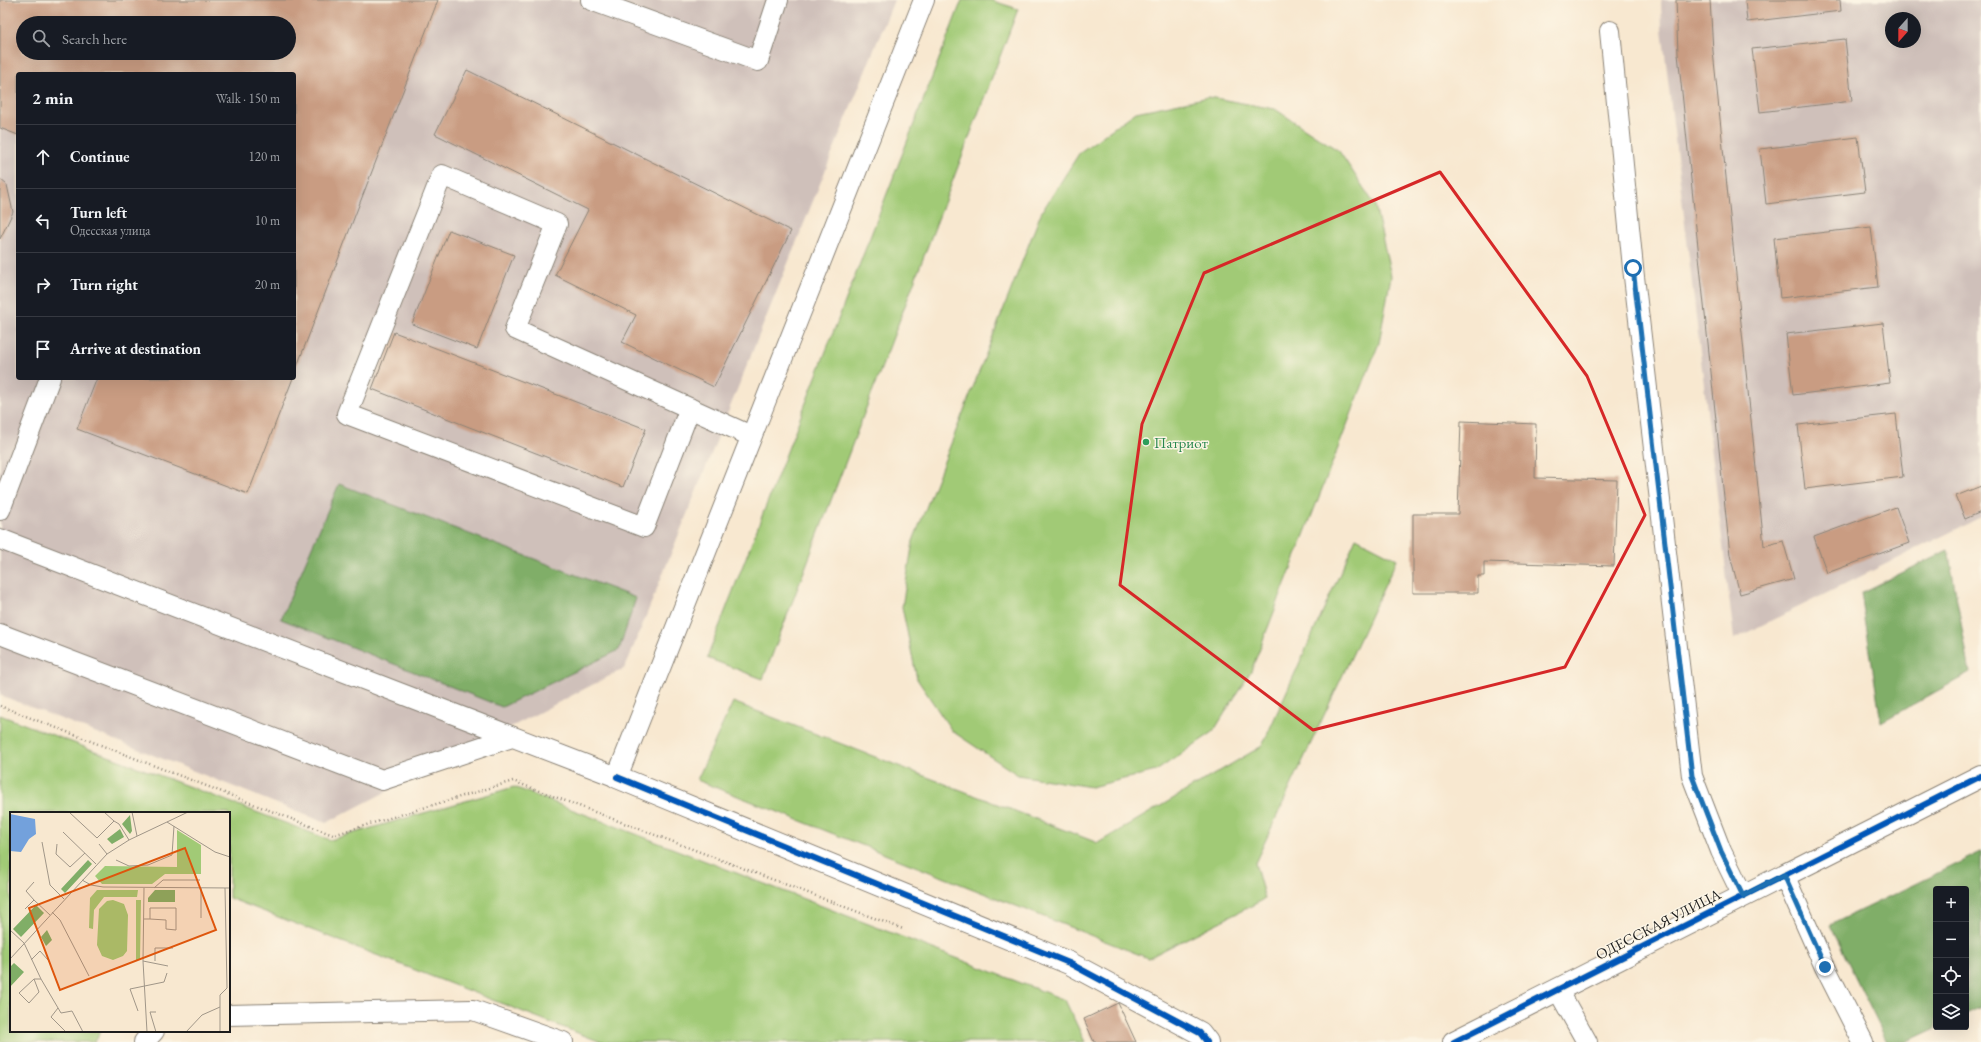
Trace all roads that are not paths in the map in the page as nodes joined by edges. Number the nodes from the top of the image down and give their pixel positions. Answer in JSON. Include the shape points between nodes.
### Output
{"nodes":[{"id":1,"x":591,"y":0,"type":"edge"},
{"id":2,"x":778,"y":0,"type":"edge"},
{"id":3,"x":924,"y":0,"type":"edge"},
{"id":4,"x":1610,"y":31,"type":"dead end"},
{"id":5,"x":49,"y":380,"type":"edge"},
{"id":6,"x":690,"y":408,"type":"junction"},
{"id":7,"x":752,"y":436,"type":"junction"},
{"id":8,"x":0,"y":510,"type":"edge"},
{"id":9,"x":0,"y":539,"type":"edge"},
{"id":10,"x":0,"y":634,"type":"edge"},
{"id":11,"x":512,"y":737,"type":"junction"},
{"id":12,"x":1981,"y":776,"type":"edge"},
{"id":13,"x":617,"y":778,"type":"junction"},
{"id":14,"x":1784,"y":875,"type":"junction"},
{"id":15,"x":1743,"y":896,"type":"junction"},
{"id":16,"x":1558,"y":990,"type":"junction"},
{"id":17,"x":230,"y":1015,"type":"edge"},
{"id":18,"x":153,"y":1032,"type":"edge"},
{"id":19,"x":144,"y":1042,"type":"edge"},
{"id":20,"x":564,"y":1042,"type":"edge"},
{"id":21,"x":1207,"y":1042,"type":"edge"},
{"id":22,"x":1454,"y":1042,"type":"edge"},
{"id":23,"x":1587,"y":1042,"type":"edge"},
{"id":24,"x":1863,"y":1042,"type":"edge"}],
"edges":[{"from":1,"to":2,"type":"lane","via":[[758,61]]},
{"from":3,"to":7,"type":"lane"},
{"from":4,"to":15,"type":"lane","via":[[1633,268],[1692,776],[1721,851]]},
{"from":5,"to":8,"type":"lane"},
{"from":6,"to":6,"type":"lane","via":[[515,329],[556,224],[442,175],[347,414],[644,527]]},
{"from":6,"to":7,"type":"lane"},
{"from":7,"to":13,"type":"lane"},
{"from":9,"to":11,"type":"lane"},
{"from":10,"to":11,"type":"lane","via":[[382,780]]},
{"from":11,"to":13,"type":"lane"},
{"from":12,"to":14,"type":"street","name":"ОДЕССКАЯ УЛИЦА"},
{"from":13,"to":21,"type":"street","via":[[1069,963],[1200,1033]]},
{"from":14,"to":15,"type":"street","name":"ОДЕССКАЯ УЛИЦА"},
{"from":14,"to":24,"type":"lane","via":[[1825,967]]},
{"from":15,"to":16,"type":"street","name":"ОДЕССКАЯ УЛИЦА"},
{"from":16,"to":22,"type":"street","name":"ОДЕССКАЯ УЛИЦА"},
{"from":16,"to":23,"type":"lane"},
{"from":17,"to":20,"type":"lane","via":[[473,1010]]},
{"from":18,"to":19,"type":"lane"}]}
